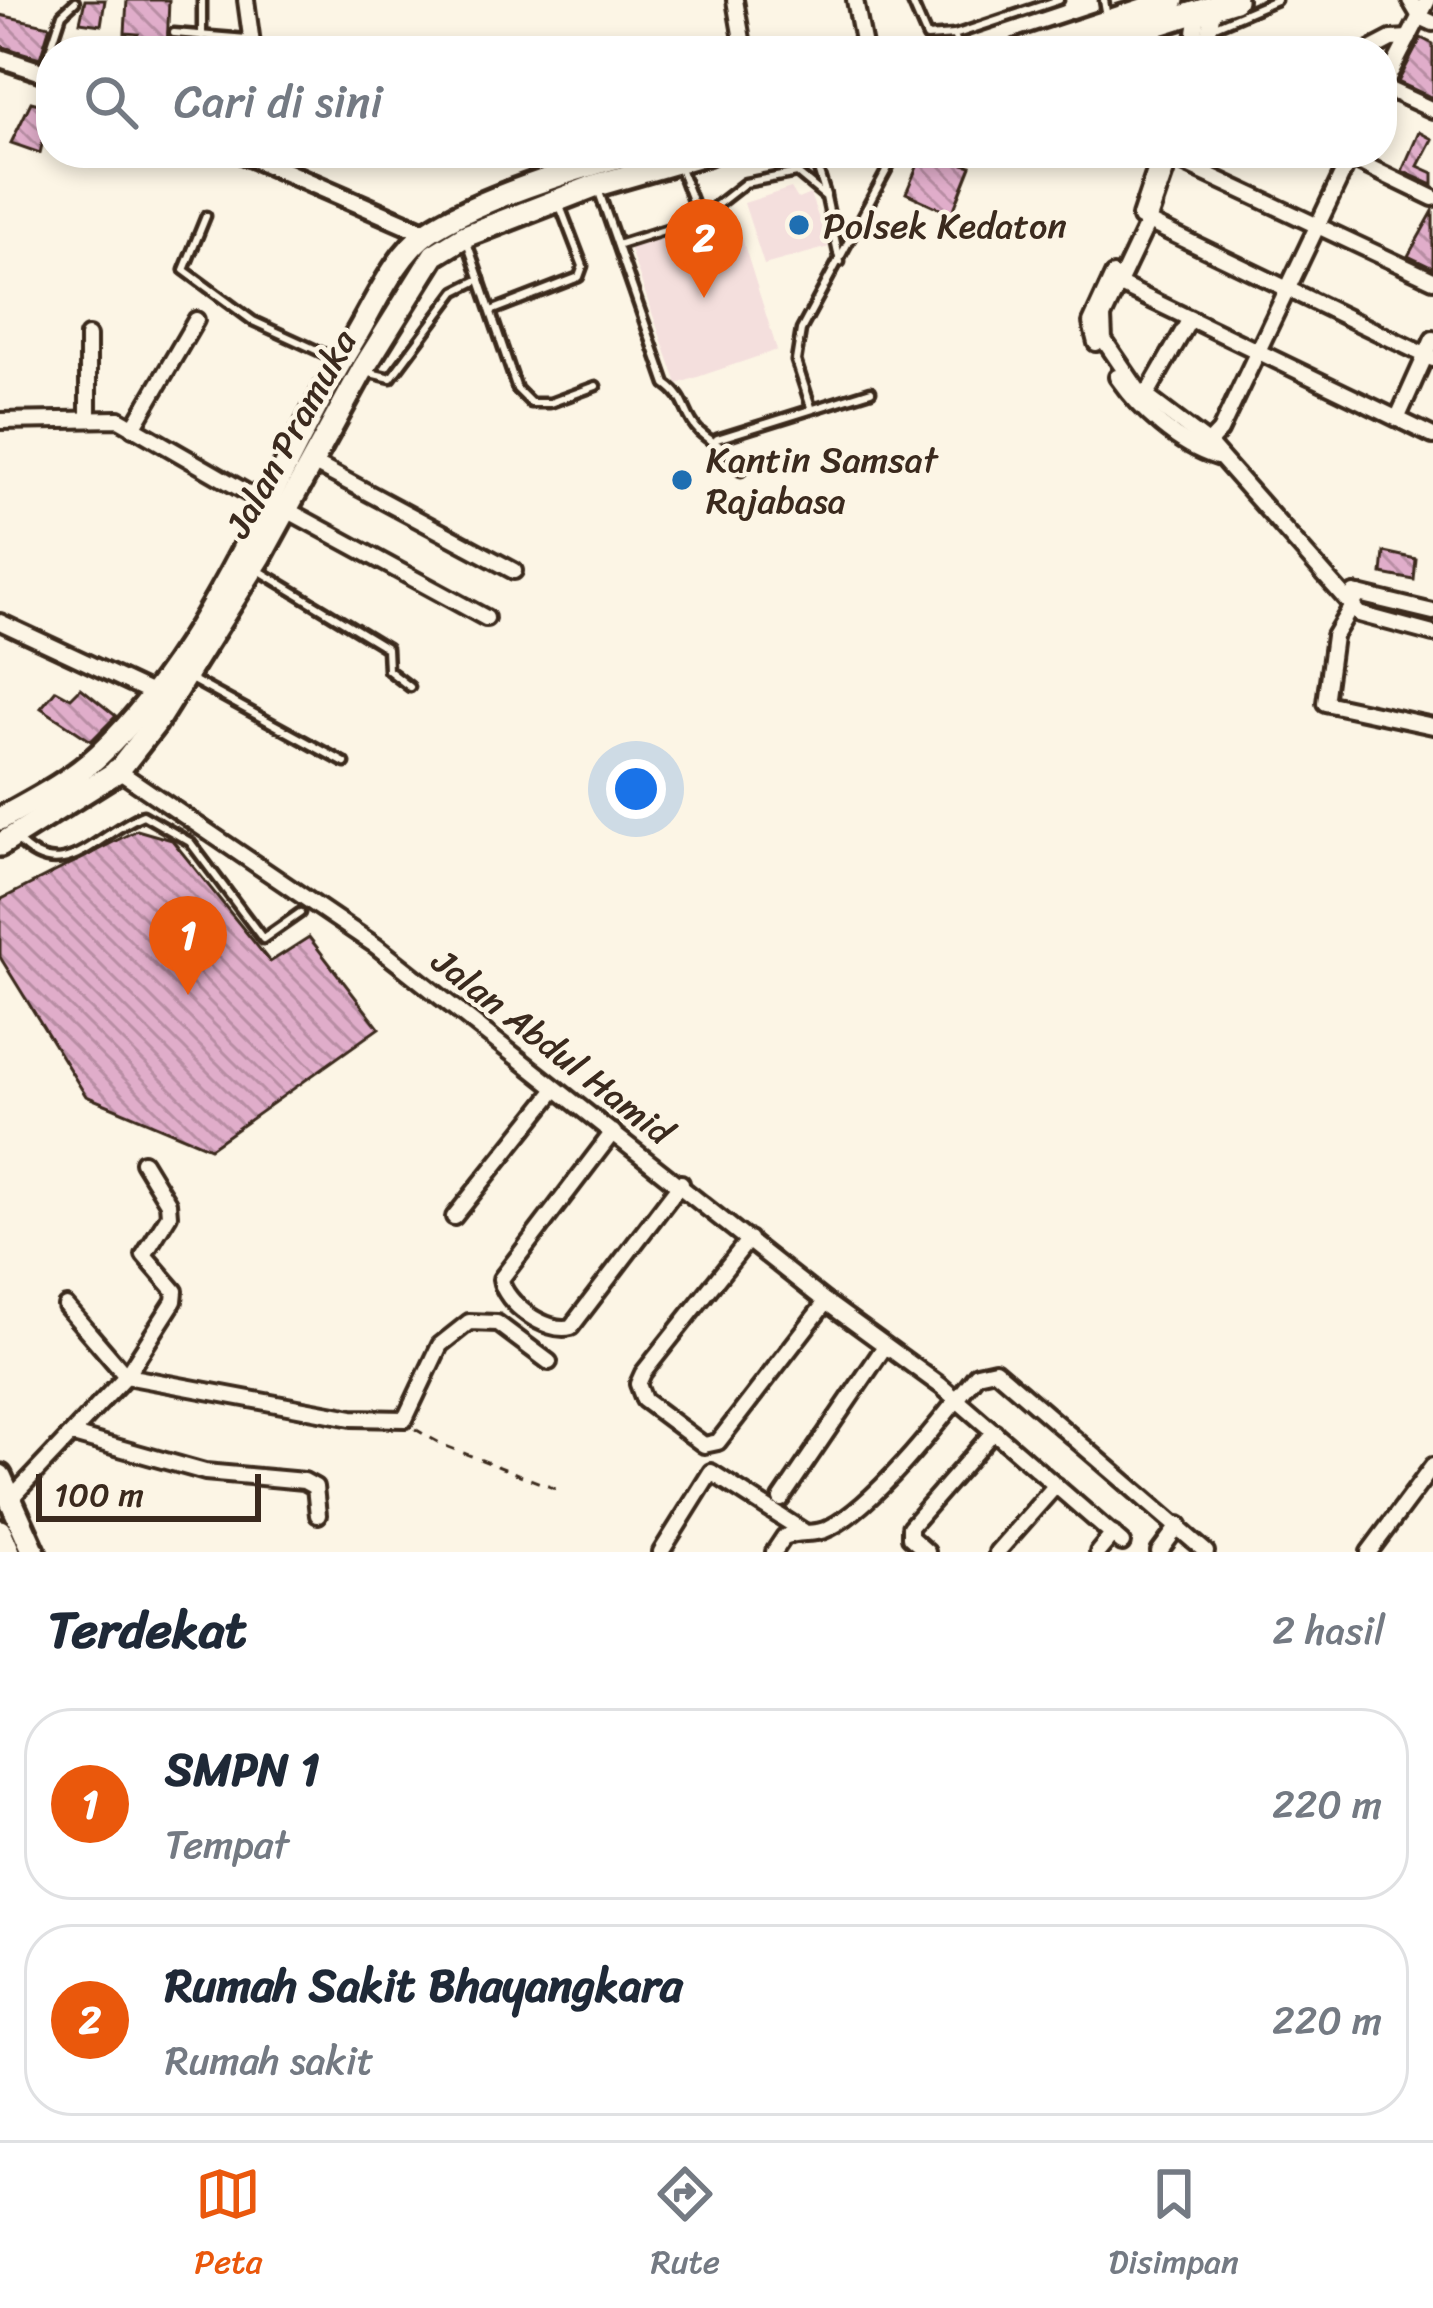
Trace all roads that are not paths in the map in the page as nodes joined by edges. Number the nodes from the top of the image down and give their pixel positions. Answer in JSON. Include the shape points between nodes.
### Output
{"nodes":[{"id":1,"x":202,"y":0,"type":"edge"},
{"id":2,"x":246,"y":0,"type":"edge"},
{"id":3,"x":735,"y":0,"type":"edge"},
{"id":4,"x":855,"y":0,"type":"edge"},
{"id":5,"x":911,"y":0,"type":"edge"},
{"id":6,"x":1059,"y":0,"type":"edge"},
{"id":7,"x":1104,"y":0,"type":"edge"},
{"id":8,"x":1173,"y":0,"type":"edge"},
{"id":9,"x":1276,"y":0,"type":"edge"},
{"id":10,"x":1410,"y":0,"type":"edge"},
{"id":11,"x":1428,"y":0,"type":"edge"},
{"id":12,"x":75,"y":2,"type":"edge"},
{"id":13,"x":1212,"y":15,"type":"edge"},
{"id":14,"x":1427,"y":20,"type":"edge"},
{"id":15,"x":1110,"y":32,"type":"junction"},
{"id":16,"x":174,"y":33,"type":"dead end"},
{"id":17,"x":955,"y":35,"type":"joint"},
{"id":18,"x":56,"y":36,"type":"edge"},
{"id":19,"x":202,"y":36,"type":"joint"},
{"id":20,"x":251,"y":36,"type":"edge"},
{"id":21,"x":741,"y":36,"type":"edge"},
{"id":22,"x":862,"y":36,"type":"edge"},
{"id":23,"x":927,"y":36,"type":"edge"},
{"id":24,"x":941,"y":36,"type":"edge"},
{"id":25,"x":1091,"y":36,"type":"edge"},
{"id":26,"x":1102,"y":36,"type":"edge"},
{"id":27,"x":1409,"y":38,"type":"junction"},
{"id":28,"x":1397,"y":39,"type":"edge"},
{"id":29,"x":0,"y":58,"type":"edge"},
{"id":30,"x":1397,"y":61,"type":"edge"},
{"id":31,"x":36,"y":70,"type":"edge"},
{"id":32,"x":1397,"y":94,"type":"edge"},
{"id":33,"x":1433,"y":110,"type":"edge"},
{"id":34,"x":287,"y":168,"type":"edge"},
{"id":35,"x":590,"y":168,"type":"edge"},
{"id":36,"x":645,"y":168,"type":"edge"},
{"id":37,"x":680,"y":168,"type":"edge"},
{"id":38,"x":817,"y":168,"type":"edge"},
{"id":39,"x":888,"y":168,"type":"edge"},
{"id":40,"x":1161,"y":168,"type":"edge"},
{"id":41,"x":1196,"y":168,"type":"edge"},
{"id":42,"x":1341,"y":168,"type":"edge"},
{"id":43,"x":1374,"y":168,"type":"edge"},
{"id":44,"x":596,"y":185,"type":"junction"},
{"id":45,"x":826,"y":197,"type":"junction"},
{"id":46,"x":1433,"y":198,"type":"edge"},
{"id":47,"x":558,"y":201,"type":"junction"},
{"id":48,"x":206,"y":216,"type":"dead end"},
{"id":49,"x":700,"y":219,"type":"junction"},
{"id":50,"x":1144,"y":220,"type":"junction"},
{"id":51,"x":1318,"y":225,"type":"junction"},
{"id":52,"x":426,"y":233,"type":"junction"},
{"id":53,"x":465,"y":236,"type":"junction"},
{"id":54,"x":620,"y":244,"type":"junction"},
{"id":55,"x":840,"y":262,"type":"junction"},
{"id":56,"x":480,"y":279,"type":"junction"},
{"id":57,"x":1433,"y":280,"type":"edge"},
{"id":58,"x":1114,"y":282,"type":"junction"},
{"id":59,"x":1290,"y":286,"type":"junction"},
{"id":60,"x":490,"y":311,"type":"junction"},
{"id":61,"x":1190,"y":319,"type":"junction"},
{"id":62,"x":196,"y":320,"type":"dead end"},
{"id":63,"x":88,"y":336,"type":"dead end"},
{"id":64,"x":1433,"y":339,"type":"edge"},
{"id":65,"x":1258,"y":352,"type":"junction"},
{"id":66,"x":1429,"y":357,"type":"edge"},
{"id":67,"x":352,"y":365,"type":"junction"},
{"id":68,"x":596,"y":386,"type":"dead end"},
{"id":69,"x":871,"y":391,"type":"dead end"},
{"id":70,"x":1143,"y":402,"type":"junction"},
{"id":71,"x":811,"y":407,"type":"junction"},
{"id":72,"x":88,"y":416,"type":"junction"},
{"id":73,"x":1398,"y":417,"type":"junction"},
{"id":74,"x":0,"y":421,"type":"edge"},
{"id":75,"x":133,"y":428,"type":"junction"},
{"id":76,"x":1433,"y":436,"type":"edge"},
{"id":77,"x":714,"y":440,"type":"junction"},
{"id":78,"x":1208,"y":450,"type":"junction"},
{"id":79,"x":311,"y":461,"type":"junction"},
{"id":80,"x":741,"y":470,"type":"dead end"},
{"id":81,"x":276,"y":506,"type":"junction"},
{"id":82,"x":252,"y":557,"type":"junction"},
{"id":83,"x":514,"y":571,"type":"dead end"},
{"id":84,"x":1356,"y":600,"type":"junction"},
{"id":85,"x":1433,"y":612,"type":"edge"},
{"id":86,"x":486,"y":618,"type":"dead end"},
{"id":87,"x":0,"y":622,"type":"edge"},
{"id":88,"x":1433,"y":634,"type":"edge"},
{"id":89,"x":186,"y":676,"type":"junction"},
{"id":90,"x":410,"y":687,"type":"dead end"},
{"id":91,"x":152,"y":693,"type":"junction"},
{"id":92,"x":1433,"y":726,"type":"edge"},
{"id":93,"x":99,"y":755,"type":"junction"},
{"id":94,"x":345,"y":763,"type":"dead end"},
{"id":95,"x":118,"y":771,"type":"junction"},
{"id":96,"x":5,"y":834,"type":"edge"},
{"id":97,"x":300,"y":913,"type":"dead end"},
{"id":98,"x":556,"y":1089,"type":"junction"},
{"id":99,"x":613,"y":1132,"type":"junction"},
{"id":100,"x":143,"y":1162,"type":"dead end"},
{"id":101,"x":681,"y":1183,"type":"junction"},
{"id":102,"x":454,"y":1216,"type":"dead end"},
{"id":103,"x":748,"y":1239,"type":"junction"},
{"id":104,"x":826,"y":1302,"type":"junction"},
{"id":105,"x":66,"y":1306,"type":"dead end"},
{"id":106,"x":885,"y":1346,"type":"junction"},
{"id":107,"x":549,"y":1362,"type":"dead end"},
{"id":108,"x":126,"y":1376,"type":"junction"},
{"id":109,"x":959,"y":1401,"type":"junction"},
{"id":110,"x":994,"y":1431,"type":"junction"},
{"id":111,"x":74,"y":1435,"type":"junction"},
{"id":112,"x":1433,"y":1466,"type":"edge"},
{"id":113,"x":1056,"y":1485,"type":"junction"},
{"id":114,"x":6,"y":1486,"type":"edge"},
{"id":115,"x":781,"y":1499,"type":"dead end"},
{"id":116,"x":318,"y":1515,"type":"dead end"},
{"id":117,"x":1179,"y":1525,"type":"junction"},
{"id":118,"x":0,"y":1532,"type":"edge"},
{"id":119,"x":806,"y":1533,"type":"junction"},
{"id":120,"x":1167,"y":1549,"type":"edge"},
{"id":121,"x":9,"y":1552,"type":"edge"},
{"id":122,"x":34,"y":1552,"type":"edge"},
{"id":123,"x":661,"y":1552,"type":"edge"},
{"id":124,"x":774,"y":1552,"type":"edge"},
{"id":125,"x":927,"y":1552,"type":"edge"},
{"id":126,"x":997,"y":1552,"type":"edge"},
{"id":127,"x":1098,"y":1552,"type":"edge"},
{"id":128,"x":1206,"y":1552,"type":"edge"},
{"id":129,"x":1369,"y":1552,"type":"edge"}],
"edges":[{"from":1,"to":19,"type":"lane"},
{"from":2,"to":20,"type":"street"},
{"from":3,"to":21,"type":"street"},
{"from":4,"to":22,"type":"street"},
{"from":5,"to":23,"type":"lane"},
{"from":6,"to":17,"type":"lane"},
{"from":7,"to":15,"type":"lane"},
{"from":8,"to":15,"type":"main road"},
{"from":9,"to":13,"type":"lane"},
{"from":10,"to":14,"type":"street"},
{"from":11,"to":14,"type":"street"},
{"from":12,"to":18,"type":"lane"},
{"from":13,"to":15,"type":"main road"},
{"from":14,"to":27,"type":"street"},
{"from":15,"to":25,"type":"main road"},
{"from":15,"to":26,"type":"main road"},
{"from":16,"to":19,"type":"lane"},
{"from":17,"to":24,"type":"lane"},
{"from":27,"to":28,"type":"street"},
{"from":27,"to":30,"type":"street"},
{"from":29,"to":31,"type":"street"},
{"from":32,"to":33,"type":"street"},
{"from":34,"to":52,"type":"street"},
{"from":35,"to":52,"type":"main road","name":"Jalan Pramuka"},
{"from":36,"to":44,"type":"main road","name":"Jalan Pramuka"},
{"from":37,"to":49,"type":"lane"},
{"from":38,"to":45,"type":"lane"},
{"from":39,"to":55,"type":"lane"},
{"from":40,"to":50,"type":"street"},
{"from":41,"to":51,"type":"street"},
{"from":42,"to":51,"type":"street"},
{"from":43,"to":46,"type":"street"},
{"from":44,"to":47,"type":"main road","name":"Jalan Pramuka"},
{"from":44,"to":54,"type":"lane"},
{"from":45,"to":49,"type":"lane","via":[[797,173],[745,183]]},
{"from":45,"to":55,"type":"lane"},
{"from":47,"to":53,"type":"main road","name":"Jalan Pramuka"},
{"from":47,"to":60,"type":"lane","via":[[580,277]]},
{"from":48,"to":67,"type":"lane","via":[[184,270],[253,320]]},
{"from":49,"to":54,"type":"lane"},
{"from":50,"to":58,"type":"street"},
{"from":50,"to":59,"type":"street"},
{"from":51,"to":57,"type":"street"},
{"from":51,"to":59,"type":"street"},
{"from":52,"to":67,"type":"main road","name":"Jalan Pramuka","via":[[405,256]]},
{"from":53,"to":56,"type":"lane"},
{"from":53,"to":67,"type":"main road","name":"Jalan Pramuka","via":[[417,274]]},
{"from":54,"to":77,"type":"lane","via":[[666,384],[683,395],[695,428]]},
{"from":55,"to":71,"type":"lane","via":[[796,345]]},
{"from":56,"to":60,"type":"lane"},
{"from":56,"to":67,"type":"lane","via":[[457,291],[391,378]]},
{"from":58,"to":61,"type":"street"},
{"from":58,"to":70,"type":"street","via":[[1094,311],[1093,335]]},
{"from":59,"to":65,"type":"street"},
{"from":59,"to":66,"type":"street"},
{"from":60,"to":68,"type":"lane","via":[[526,399],[550,403]]},
{"from":61,"to":65,"type":"street"},
{"from":61,"to":70,"type":"street"},
{"from":62,"to":75,"type":"street"},
{"from":63,"to":72,"type":"street"},
{"from":64,"to":66,"type":"street"},
{"from":65,"to":73,"type":"street"},
{"from":65,"to":78,"type":"street"},
{"from":66,"to":73,"type":"street"},
{"from":67,"to":79,"type":"main road","name":"Jalan Pramuka"},
{"from":67,"to":81,"type":"main road","name":"Jalan Pramuka"},
{"from":69,"to":71,"type":"lane"},
{"from":70,"to":78,"type":"street"},
{"from":71,"to":77,"type":"lane"},
{"from":72,"to":74,"type":"street"},
{"from":72,"to":75,"type":"street"},
{"from":73,"to":76,"type":"street"},
{"from":75,"to":81,"type":"street"},
{"from":77,"to":80,"type":"lane"},
{"from":78,"to":84,"type":"street"},
{"from":79,"to":81,"type":"main road","name":"Jalan Pramuka"},
{"from":79,"to":83,"type":"street"},
{"from":81,"to":82,"type":"main road","name":"Jalan Pramuka"},
{"from":81,"to":86,"type":"street"},
{"from":82,"to":89,"type":"main road","name":"Jalan Pramuka"},
{"from":82,"to":90,"type":"lane","via":[[387,648],[388,670]]},
{"from":82,"to":91,"type":"main road","name":"Jalan Pramuka"},
{"from":84,"to":85,"type":"street"},
{"from":84,"to":88,"type":"street","via":[[1371,619]]},
{"from":84,"to":92,"type":"street","via":[[1334,636],[1325,703]]},
{"from":87,"to":91,"type":"street"},
{"from":89,"to":94,"type":"lane"},
{"from":89,"to":95,"type":"main road","name":"Jalan Pramuka"},
{"from":91,"to":93,"type":"main road","name":"Jalan Pramuka"},
{"from":93,"to":95,"type":"street","name":"Jalan Abdul Hamid"},
{"from":93,"to":96,"type":"main road","name":"Jalan Pramuka"},
{"from":95,"to":96,"type":"main road","name":"Jalan Pramuka"},
{"from":95,"to":98,"type":"street","name":"Jalan Abdul Hamid","via":[[376,946]]},
{"from":96,"to":97,"type":"lane","via":[[34,858],[59,862],[148,816],[190,842],[263,939]]},
{"from":98,"to":99,"type":"street","name":"Jalan Abdul Hamid"},
{"from":98,"to":102,"type":"street"},
{"from":99,"to":101,"type":"street","name":"Jalan Abdul Hamid"},
{"from":99,"to":101,"type":"street","via":[[501,1279],[514,1302],[550,1327],[571,1327]]},
{"from":100,"to":108,"type":"street","via":[[169,1215],[144,1255],[175,1291]]},
{"from":101,"to":103,"type":"street","name":"Jalan Abdul Hamid"},
{"from":103,"to":104,"type":"street","name":"Jalan Abdul Hamid"},
{"from":103,"to":104,"type":"street","via":[[643,1373],[644,1400],[704,1445],[718,1442]]},
{"from":104,"to":106,"type":"street","name":"Jalan Abdul Hamid"},
{"from":105,"to":108,"type":"street"},
{"from":106,"to":109,"type":"street","name":"Jalan Abdul Hamid"},
{"from":106,"to":115,"type":"street"},
{"from":107,"to":108,"type":"street","via":[[497,1323],[469,1322],[440,1345],[405,1419],[352,1418]]},
{"from":108,"to":111,"type":"street"},
{"from":109,"to":110,"type":"street","name":"Jalan Abdul Hamid"},
{"from":109,"to":117,"type":"street","via":[[977,1374],[995,1370]]},
{"from":109,"to":119,"type":"street","via":[[852,1511]]},
{"from":110,"to":113,"type":"street","name":"Jalan Abdul Hamid"},
{"from":110,"to":125,"type":"street","via":[[910,1526],[910,1537]]},
{"from":111,"to":114,"type":"street"},
{"from":111,"to":116,"type":"street","via":[[205,1472],[304,1481],[315,1487]]},
{"from":112,"to":129,"type":"street"},
{"from":113,"to":126,"type":"street"},
{"from":113,"to":127,"type":"street","name":"Jalan Abdul Hamid","via":[[1118,1539]]},
{"from":114,"to":122,"type":"main road"},
{"from":117,"to":120,"type":"street"},
{"from":117,"to":128,"type":"street"},
{"from":118,"to":121,"type":"main road"},
{"from":119,"to":123,"type":"street","via":[[712,1472]]},
{"from":119,"to":124,"type":"street","via":[[784,1537]]}]}
